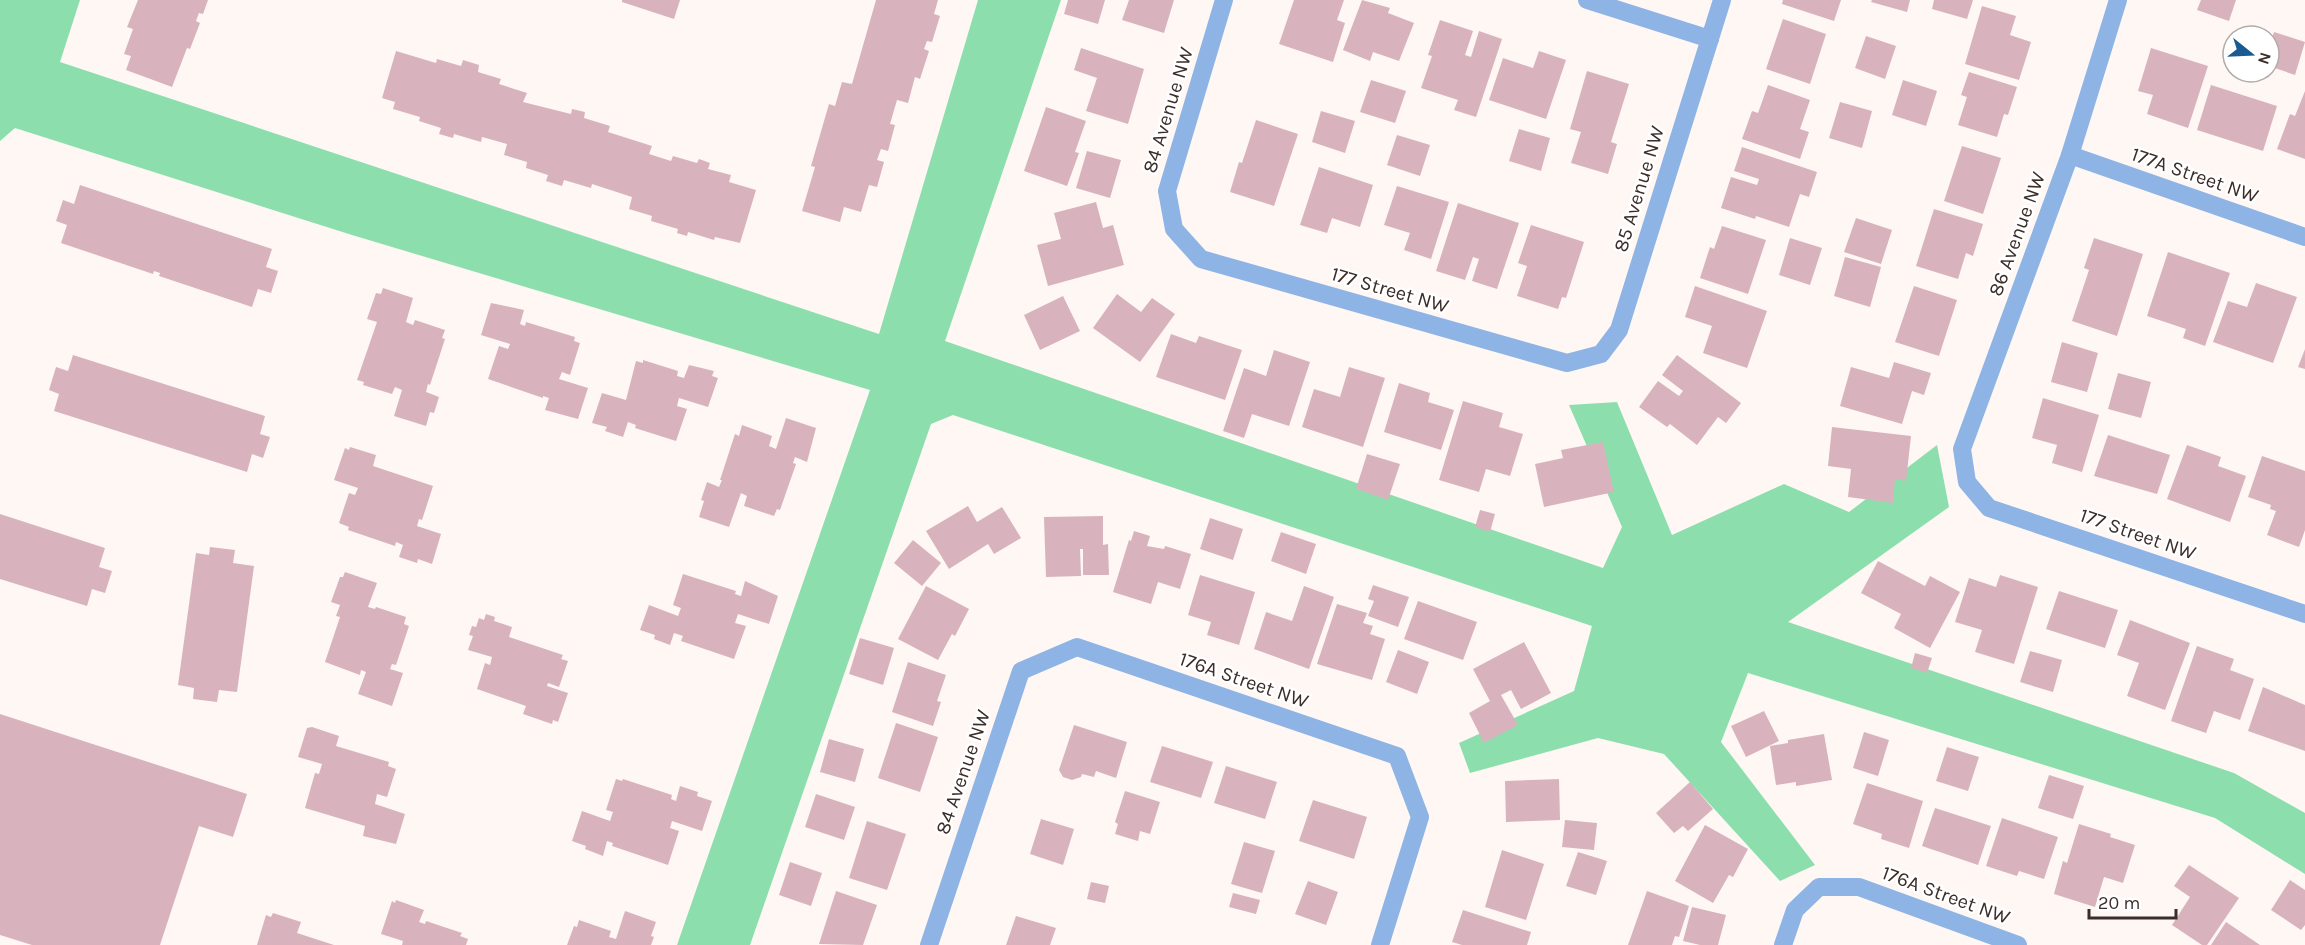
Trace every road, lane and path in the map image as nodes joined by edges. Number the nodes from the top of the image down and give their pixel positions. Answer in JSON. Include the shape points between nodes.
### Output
{"nodes":[{"id":1,"x":1224,"y":0,"type":"edge"},
{"id":2,"x":1587,"y":0,"type":"edge"},
{"id":3,"x":1722,"y":0,"type":"edge"},
{"id":4,"x":2118,"y":0,"type":"edge"},
{"id":5,"x":1710,"y":39,"type":"junction"},
{"id":6,"x":2070,"y":155,"type":"junction"},
{"id":7,"x":2305,"y":237,"type":"edge"},
{"id":8,"x":1201,"y":259,"type":"joint"},
{"id":9,"x":1567,"y":363,"type":"joint"},
{"id":10,"x":1967,"y":482,"type":"joint"},
{"id":11,"x":2305,"y":614,"type":"edge"},
{"id":12,"x":1077,"y":647,"type":"joint"},
{"id":13,"x":929,"y":945,"type":"edge"},
{"id":14,"x":1380,"y":945,"type":"edge"},
{"id":15,"x":1783,"y":945,"type":"edge"},
{"id":16,"x":2018,"y":945,"type":"edge"}],
"edges":[{"from":1,"to":8,"type":"street","name":"84 Avenue NW","via":[[1167,191],[1174,229]]},
{"from":2,"to":5,"type":"street"},
{"from":3,"to":5,"type":"street","name":"85 Avenue NW"},
{"from":4,"to":6,"type":"street","name":"86 Avenue NW"},
{"from":5,"to":9,"type":"street","name":"85 Avenue NW","via":[[1619,330],[1601,354]]},
{"from":6,"to":7,"type":"street","name":"177A Street NW"},
{"from":6,"to":10,"type":"street","name":"86 Avenue NW","via":[[1962,449]]},
{"from":8,"to":9,"type":"street","name":"177 Street NW"},
{"from":10,"to":11,"type":"street","name":"177 Street NW","via":[[1989,508]]},
{"from":12,"to":13,"type":"street","name":"84 Avenue NW","via":[[1021,671]]},
{"from":12,"to":14,"type":"street","name":"176A Street NW","via":[[1397,756],[1420,817]]},
{"from":15,"to":16,"type":"street","name":"176A Street NW","via":[[1795,910],[1819,887],[1859,887]]}]}
